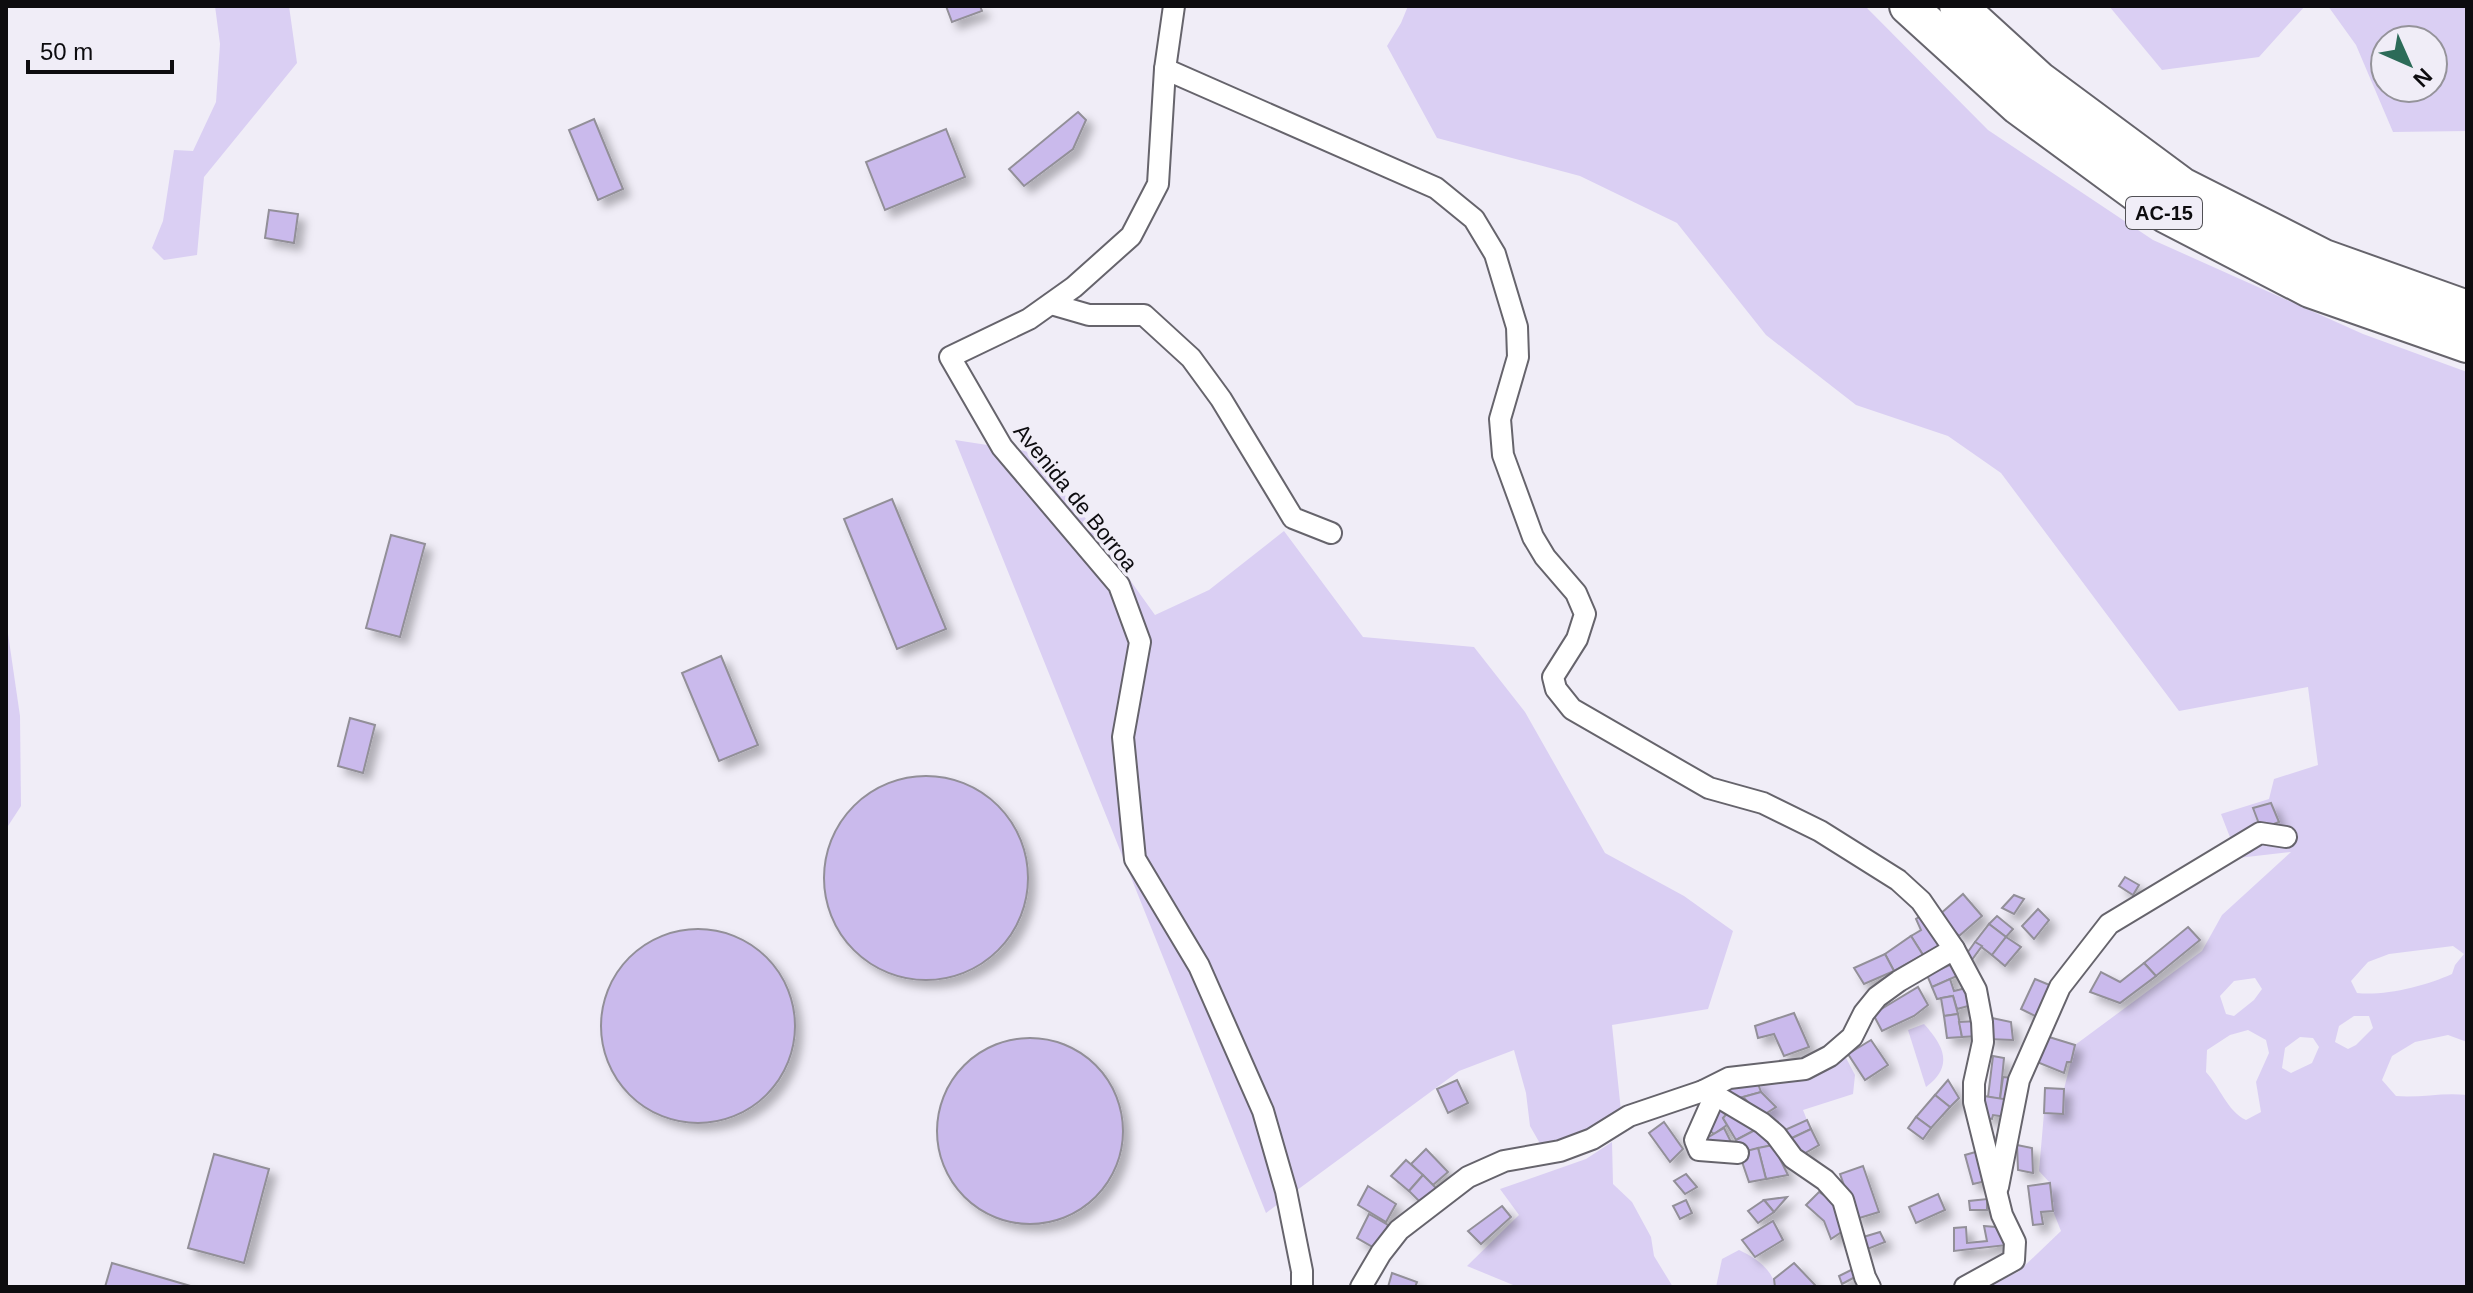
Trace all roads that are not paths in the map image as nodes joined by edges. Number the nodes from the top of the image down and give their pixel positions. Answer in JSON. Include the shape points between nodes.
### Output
{"nodes":[{"id":1,"x":1174,"y":6,"type":"edge"},
{"id":2,"x":1908,"y":6,"type":"edge"},
{"id":3,"x":1958,"y":6,"type":"edge"},
{"id":4,"x":1165,"y":69,"type":"junction"},
{"id":5,"x":1051,"y":304,"type":"junction"},
{"id":6,"x":2467,"y":309,"type":"edge"},
{"id":7,"x":2467,"y":344,"type":"edge"},
{"id":8,"x":1331,"y":533,"type":"dead end"},
{"id":9,"x":2286,"y":837,"type":"dead end"},
{"id":10,"x":1954,"y":949,"type":"junction"},
{"id":11,"x":1709,"y":1093,"type":"junction"},
{"id":12,"x":1738,"y":1153,"type":"dead end"},
{"id":13,"x":1997,"y":1195,"type":"junction"},
{"id":14,"x":1302,"y":1287,"type":"edge"},
{"id":15,"x":1361,"y":1287,"type":"edge"},
{"id":16,"x":1870,"y":1287,"type":"edge"},
{"id":17,"x":1965,"y":1287,"type":"edge"}],
"edges":[{"from":1,"to":4,"type":"street","name":"Avenida de Borroa"},
{"from":2,"to":7,"type":"highway","number":"AC-15","via":[[2018,106],[2165,214],[2310,289]]},
{"from":3,"to":6,"type":"highway","number":"AC-15","via":[[2039,80],[2182,186],[2324,258]]},
{"from":4,"to":5,"type":"street","name":"Avenida de Borroa","via":[[1158,184],[1131,236]]},
{"from":4,"to":10,"type":"street","via":[[1436,188],[1474,219],[1495,254],[1517,327],[1518,357],[1500,419],[1503,455],[1533,537],[1576,593],[1585,614],[1577,639],[1553,677],[1556,689],[1572,709],[1666,765],[1709,788],[1763,803],[1820,831],[1898,880],[1927,908]]},
{"from":5,"to":8,"type":"street","via":[[1089,315],[1144,315],[1191,358],[1293,518]]},
{"from":5,"to":14,"type":"street","name":"Avenida de Borroa","via":[[950,357],[1002,447],[1119,585],[1140,642],[1123,737],[1135,859],[1199,966],[1263,1111],[1286,1191]]},
{"from":9,"to":13,"type":"street","via":[[2260,833],[2109,924],[2060,987],[2019,1080]]},
{"from":10,"to":11,"type":"street","via":[[1877,997],[1852,1037],[1830,1056],[1805,1069],[1729,1078]]},
{"from":10,"to":13,"type":"street","via":[[1976,990],[1982,1022],[1974,1102]]},
{"from":11,"to":12,"type":"street","via":[[1695,1140],[1699,1150]]},
{"from":11,"to":15,"type":"street","via":[[1629,1116],[1560,1151],[1504,1161],[1468,1177],[1399,1230]]},
{"from":11,"to":16,"type":"street","via":[[1762,1123],[1793,1158],[1843,1200]]},
{"from":13,"to":17,"type":"street","via":[[2015,1242],[2014,1260]]}]}
